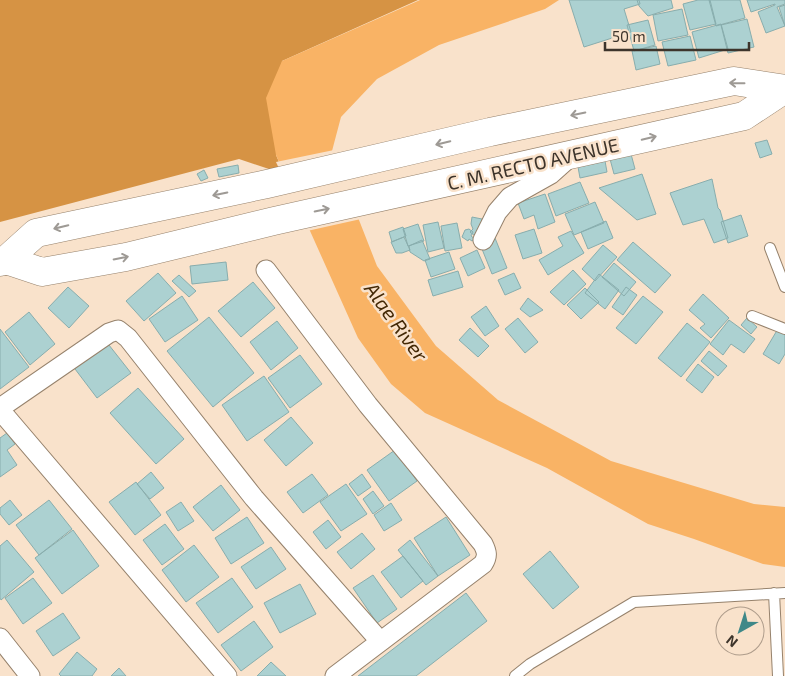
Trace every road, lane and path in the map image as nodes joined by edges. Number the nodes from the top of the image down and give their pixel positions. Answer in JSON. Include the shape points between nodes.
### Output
{"nodes":[{"id":1,"x":785,"y":89,"type":"edge"},
{"id":2,"x":573,"y":155,"type":"junction"},
{"id":3,"x":483,"y":240,"type":"dead end"},
{"id":4,"x":770,"y":248,"type":"dead end"},
{"id":5,"x":3,"y":261,"type":"edge"},
{"id":6,"x":266,"y":270,"type":"dead end"},
{"id":7,"x":785,"y":286,"type":"edge"},
{"id":8,"x":752,"y":316,"type":"dead end"},
{"id":9,"x":785,"y":329,"type":"edge"},
{"id":10,"x":0,"y":409,"type":"edge"},
{"id":11,"x":774,"y":593,"type":"junction"},
{"id":12,"x":785,"y":594,"type":"edge"},
{"id":13,"x":0,"y":638,"type":"edge"},
{"id":14,"x":380,"y":641,"type":"junction"},
{"id":15,"x":30,"y":676,"type":"edge"},
{"id":16,"x":227,"y":676,"type":"edge"},
{"id":17,"x":336,"y":676,"type":"edge"},
{"id":18,"x":515,"y":676,"type":"edge"},
{"id":19,"x":778,"y":676,"type":"edge"}],
"edges":[{"from":2,"to":1,"type":"highway","name":"C. M. RECTO AVENUE","one_way":true,"via":[[744,116]]},
{"from":1,"to":5,"type":"highway","name":"C. M. RECTO AVENUE","one_way":true,"via":[[734,81],[490,132],[36,233]]},
{"from":2,"to":3,"type":"street","via":[[551,174],[510,197],[497,212]]},
{"from":5,"to":2,"type":"highway","name":"C. M. RECTO AVENUE","one_way":true,"via":[[42,272],[126,257]]},
{"from":4,"to":7,"type":"lane"},
{"from":6,"to":14,"type":"street","via":[[368,405],[486,550],[483,564]]},
{"from":8,"to":9,"type":"lane"},
{"from":10,"to":14,"type":"street","via":[[109,333],[118,330],[123,333],[254,498]]},
{"from":10,"to":16,"type":"street"},
{"from":11,"to":12,"type":"lane"},
{"from":11,"to":18,"type":"lane","via":[[634,602]]},
{"from":11,"to":19,"type":"lane"},
{"from":13,"to":15,"type":"street"},
{"from":14,"to":17,"type":"street"}]}
